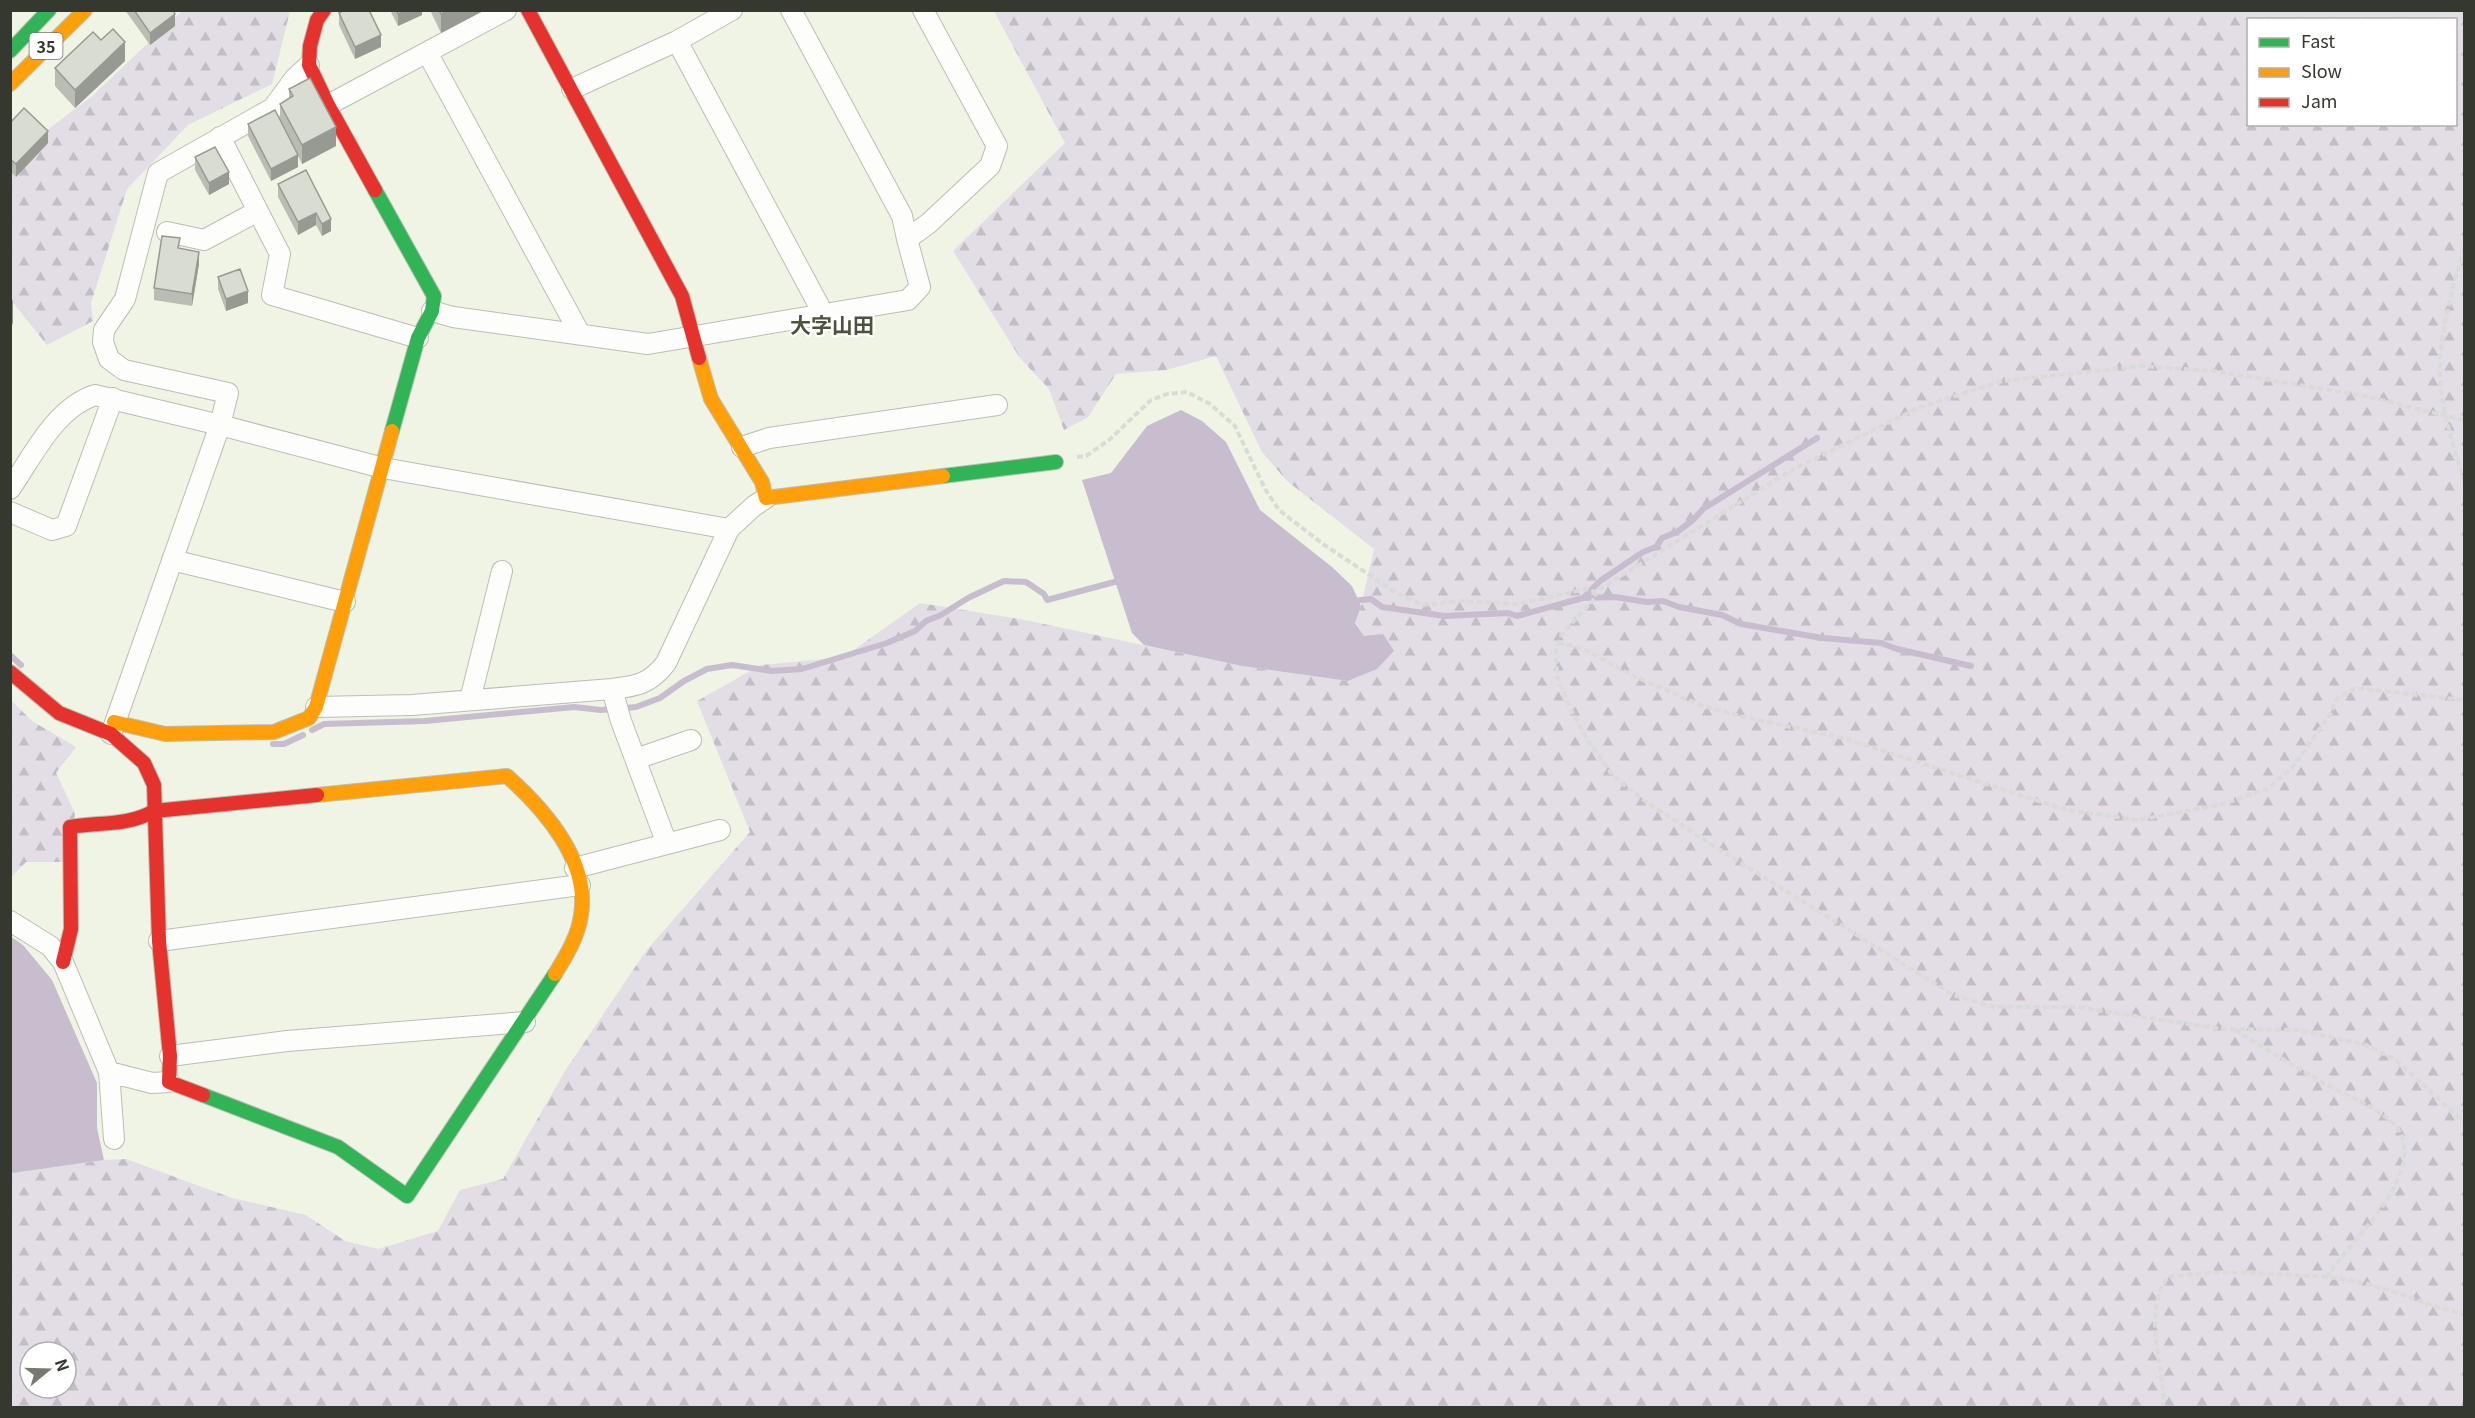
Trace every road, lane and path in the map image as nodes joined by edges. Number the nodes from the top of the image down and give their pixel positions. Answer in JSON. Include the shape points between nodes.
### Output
{"nodes":[{"id":1,"x":49,"y":10,"type":"edge"},
{"id":2,"x":85,"y":10,"type":"edge"},
{"id":3,"x":324,"y":10,"type":"edge"},
{"id":4,"x":506,"y":10,"type":"edge"},
{"id":5,"x":528,"y":10,"type":"edge"},
{"id":6,"x":732,"y":10,"type":"edge"},
{"id":7,"x":791,"y":10,"type":"edge"},
{"id":8,"x":923,"y":10,"type":"edge"},
{"id":9,"x":677,"y":41,"type":"junction"},
{"id":10,"x":10,"y":51,"type":"edge"},
{"id":11,"x":428,"y":54,"type":"junction"},
{"id":12,"x":309,"y":65,"type":"junction"},
{"id":13,"x":10,"y":84,"type":"edge"},
{"id":14,"x":572,"y":89,"type":"junction"},
{"id":15,"x":328,"y":105,"type":"junction"},
{"id":16,"x":220,"y":137,"type":"junction"},
{"id":17,"x":258,"y":211,"type":"junction"},
{"id":18,"x":167,"y":232,"type":"dead end"},
{"id":19,"x":907,"y":239,"type":"junction"},
{"id":20,"x":2464,"y":248,"type":"edge"},
{"id":21,"x":432,"y":311,"type":"junction"},
{"id":22,"x":824,"y":315,"type":"junction"},
{"id":23,"x":580,"y":334,"type":"junction"},
{"id":24,"x":694,"y":337,"type":"junction"},
{"id":25,"x":418,"y":338,"type":"junction"},
{"id":26,"x":113,"y":398,"type":"junction"},
{"id":27,"x":997,"y":405,"type":"dead end"},
{"id":28,"x":2446,"y":417,"type":"junction"},
{"id":29,"x":2464,"y":420,"type":"edge"},
{"id":30,"x":220,"y":425,"type":"junction"},
{"id":31,"x":742,"y":447,"type":"junction"},
{"id":32,"x":1056,"y":462,"type":"joint"},
{"id":33,"x":383,"y":468,"type":"junction"},
{"id":34,"x":2464,"y":482,"type":"edge"},
{"id":35,"x":10,"y":489,"type":"edge"},
{"id":36,"x":766,"y":498,"type":"junction"},
{"id":37,"x":10,"y":512,"type":"edge"},
{"id":38,"x":729,"y":529,"type":"junction"},
{"id":39,"x":172,"y":560,"type":"junction"},
{"id":40,"x":502,"y":571,"type":"dead end"},
{"id":41,"x":1595,"y":592,"type":"junction"},
{"id":42,"x":345,"y":602,"type":"junction"},
{"id":43,"x":1558,"y":644,"type":"junction"},
{"id":44,"x":10,"y":672,"type":"edge"},
{"id":45,"x":612,"y":689,"type":"junction"},
{"id":46,"x":470,"y":700,"type":"junction"},
{"id":47,"x":2464,"y":700,"type":"edge"},
{"id":48,"x":316,"y":707,"type":"junction"},
{"id":49,"x":113,"y":728,"type":"junction"},
{"id":50,"x":691,"y":740,"type":"dead end"},
{"id":51,"x":636,"y":759,"type":"junction"},
{"id":52,"x":154,"y":811,"type":"junction"},
{"id":53,"x":720,"y":830,"type":"dead end"},
{"id":54,"x":668,"y":844,"type":"junction"},
{"id":55,"x":578,"y":877,"type":"junction"},
{"id":56,"x":10,"y":921,"type":"edge"},
{"id":57,"x":159,"y":941,"type":"junction"},
{"id":58,"x":63,"y":962,"type":"junction"},
{"id":59,"x":525,"y":1022,"type":"junction"},
{"id":60,"x":2234,"y":1029,"type":"junction"},
{"id":61,"x":170,"y":1056,"type":"junction"},
{"id":62,"x":109,"y":1072,"type":"junction"},
{"id":63,"x":169,"y":1082,"type":"junction"},
{"id":64,"x":2464,"y":1122,"type":"edge"},
{"id":65,"x":114,"y":1139,"type":"dead end"},
{"id":66,"x":2327,"y":1277,"type":"junction"},
{"id":67,"x":2464,"y":1313,"type":"edge"},
{"id":68,"x":2163,"y":1407,"type":"edge"}],
"edges":[{"from":1,"to":10,"type":"street","number":"35"},
{"from":2,"to":13,"type":"street","number":"35"},
{"from":3,"to":12,"type":"street","via":[[312,37]]},
{"from":4,"to":11,"type":"street"},
{"from":5,"to":14,"type":"street"},
{"from":6,"to":9,"type":"street"},
{"from":7,"to":19,"type":"street","via":[[902,216]]},
{"from":8,"to":19,"type":"street","via":[[998,146],[990,166]]},
{"from":9,"to":14,"type":"street"},
{"from":9,"to":22,"type":"street"},
{"from":11,"to":15,"type":"street"},
{"from":11,"to":23,"type":"street"},
{"from":12,"to":15,"type":"street"},
{"from":12,"to":16,"type":"street","via":[[273,108]]},
{"from":14,"to":24,"type":"street","via":[[682,296]]},
{"from":15,"to":21,"type":"street","via":[[434,296]]},
{"from":16,"to":17,"type":"street"},
{"from":16,"to":30,"type":"street","via":[[158,173],[125,299],[104,330],[103,342],[109,360],[124,370],[228,393]]},
{"from":17,"to":18,"type":"street","via":[[204,240]]},
{"from":17,"to":25,"type":"street","via":[[280,254],[272,295]]},
{"from":19,"to":22,"type":"street","via":[[920,287],[909,300]]},
{"from":20,"to":28,"type":"path","via":[[2445,319],[2441,352]]},
{"from":21,"to":23,"type":"street"},
{"from":21,"to":25,"type":"street"},
{"from":22,"to":24,"type":"street"},
{"from":23,"to":24,"type":"street","via":[[648,344]]},
{"from":24,"to":31,"type":"street","via":[[711,399]]},
{"from":25,"to":33,"type":"street"},
{"from":26,"to":30,"type":"street"},
{"from":26,"to":35,"type":"street","via":[[95,395],[61,415]]},
{"from":26,"to":37,"type":"street","via":[[66,526],[52,530]]},
{"from":27,"to":31,"type":"street","via":[[770,438]]},
{"from":28,"to":29,"type":"path"},
{"from":28,"to":34,"type":"path"},
{"from":28,"to":41,"type":"path","via":[[2360,395],[2214,371],[2141,366],[2002,381],[1918,408],[1792,470]]},
{"from":30,"to":33,"type":"street"},
{"from":30,"to":39,"type":"street"},
{"from":31,"to":36,"type":"street","via":[[762,482]]},
{"from":32,"to":36,"type":"street"},
{"from":32,"to":41,"type":"path","via":[[1086,456],[1110,440],[1151,400],[1187,392],[1210,404],[1235,426],[1279,510],[1398,594],[1422,605],[1462,601],[1518,604],[1586,589]]},
{"from":33,"to":38,"type":"street"},
{"from":33,"to":42,"type":"street"},
{"from":36,"to":38,"type":"street"},
{"from":38,"to":45,"type":"street","via":[[666,663],[655,677],[636,686]]},
{"from":39,"to":42,"type":"street"},
{"from":39,"to":49,"type":"street"},
{"from":40,"to":46,"type":"street"},
{"from":41,"to":43,"type":"path","via":[[1596,597],[1562,634]]},
{"from":42,"to":48,"type":"street"},
{"from":43,"to":47,"type":"path","via":[[1582,648],[1631,675],[1703,706],[1843,738],[2067,810],[2138,820],[2220,805],[2267,789],[2292,768],[2327,720],[2336,699],[2354,689]]},
{"from":43,"to":60,"type":"path","via":[[1557,676],[1570,708],[1614,777],[1701,838],[1953,995],[1994,1007],[2076,1007]]},
{"from":44,"to":49,"type":"street","via":[[59,713]]},
{"from":45,"to":46,"type":"street"},
{"from":45,"to":51,"type":"street"},
{"from":46,"to":48,"type":"street"},
{"from":48,"to":49,"type":"street","via":[[309,718],[274,732],[165,734]]},
{"from":49,"to":52,"type":"street","via":[[144,763],[154,785]]},
{"from":50,"to":51,"type":"street"},
{"from":51,"to":54,"type":"street"},
{"from":52,"to":55,"type":"street","via":[[507,777],[529,795],[551,824]]},
{"from":52,"to":57,"type":"street"},
{"from":52,"to":58,"type":"street","via":[[146,818],[70,827],[71,929]]},
{"from":53,"to":54,"type":"street"},
{"from":54,"to":55,"type":"street"},
{"from":55,"to":57,"type":"street"},
{"from":55,"to":59,"type":"street","via":[[582,913],[570,949]]},
{"from":56,"to":58,"type":"street","via":[[50,946]]},
{"from":57,"to":61,"type":"street"},
{"from":58,"to":62,"type":"street"},
{"from":59,"to":61,"type":"street","via":[[287,1041]]},
{"from":59,"to":63,"type":"street","via":[[407,1196],[338,1147]]},
{"from":60,"to":64,"type":"path","via":[[2300,1030],[2366,1045],[2396,1060]]},
{"from":60,"to":66,"type":"path","via":[[2380,1113],[2397,1127],[2404,1142],[2403,1163],[2393,1187],[2377,1214]]},
{"from":61,"to":63,"type":"street"},
{"from":62,"to":63,"type":"street","via":[[152,1083]]},
{"from":62,"to":65,"type":"street"},
{"from":66,"to":67,"type":"path","via":[[2363,1283]]},
{"from":66,"to":68,"type":"path","via":[[2237,1271],[2168,1277],[2159,1290],[2154,1316]]}]}
